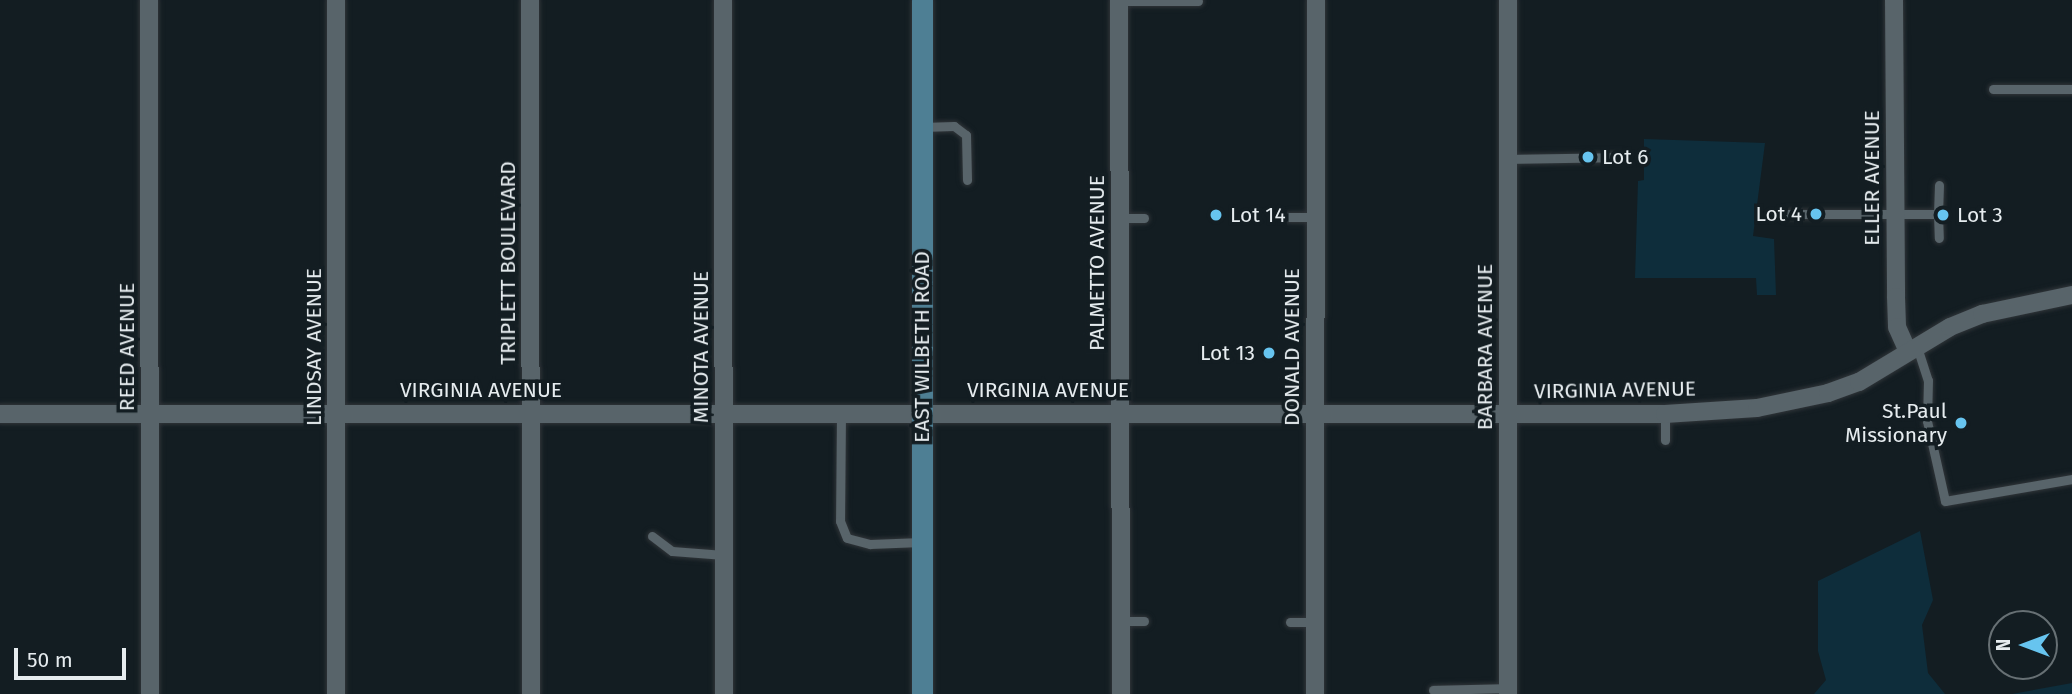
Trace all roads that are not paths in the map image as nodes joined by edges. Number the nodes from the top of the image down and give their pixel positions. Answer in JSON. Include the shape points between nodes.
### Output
{"nodes":[{"id":1,"x":149,"y":0,"type":"edge"},
{"id":2,"x":336,"y":0,"type":"edge"},
{"id":3,"x":530,"y":0,"type":"edge"},
{"id":4,"x":723,"y":0,"type":"edge"},
{"id":5,"x":922,"y":0,"type":"edge"},
{"id":6,"x":1315,"y":0,"type":"edge"},
{"id":7,"x":1507,"y":0,"type":"edge"},
{"id":8,"x":1894,"y":0,"type":"edge"},
{"id":9,"x":1119,"y":1,"type":"edge"},
{"id":10,"x":1198,"y":1,"type":"edge"},
{"id":11,"x":1993,"y":89,"type":"dead end"},
{"id":12,"x":2072,"y":89,"type":"edge"},
{"id":13,"x":922,"y":127,"type":"junction"},
{"id":14,"x":1622,"y":157,"type":"dead end"},
{"id":15,"x":1508,"y":159,"type":"junction"},
{"id":16,"x":967,"y":180,"type":"dead end"},
{"id":17,"x":1939,"y":185,"type":"dead end"},
{"id":18,"x":1786,"y":214,"type":"dead end"},
{"id":19,"x":1895,"y":214,"type":"junction"},
{"id":20,"x":1938,"y":214,"type":"junction"},
{"id":21,"x":1120,"y":218,"type":"junction"},
{"id":22,"x":1144,"y":218,"type":"dead end"},
{"id":23,"x":1289,"y":218,"type":"dead end"},
{"id":24,"x":1315,"y":218,"type":"junction"},
{"id":25,"x":1939,"y":238,"type":"dead end"},
{"id":26,"x":2072,"y":295,"type":"edge"},
{"id":27,"x":1912,"y":350,"type":"junction"},
{"id":28,"x":922,"y":412,"type":"junction"},
{"id":29,"x":1120,"y":412,"type":"junction"},
{"id":30,"x":149,"y":413,"type":"junction"},
{"id":31,"x":337,"y":413,"type":"junction"},
{"id":32,"x":529,"y":413,"type":"junction"},
{"id":33,"x":724,"y":413,"type":"junction"},
{"id":34,"x":841,"y":413,"type":"junction"},
{"id":35,"x":1315,"y":413,"type":"junction"},
{"id":36,"x":0,"y":414,"type":"edge"},
{"id":37,"x":1665,"y":414,"type":"junction"},
{"id":38,"x":1508,"y":415,"type":"junction"},
{"id":39,"x":1665,"y":440,"type":"dead end"},
{"id":40,"x":2072,"y":479,"type":"edge"},
{"id":41,"x":652,"y":536,"type":"dead end"},
{"id":42,"x":922,"y":542,"type":"junction"},
{"id":43,"x":724,"y":555,"type":"junction"},
{"id":44,"x":1121,"y":621,"type":"junction"},
{"id":45,"x":1144,"y":621,"type":"dead end"},
{"id":46,"x":1290,"y":621,"type":"dead end"},
{"id":47,"x":1315,"y":621,"type":"junction"},
{"id":48,"x":1433,"y":690,"type":"dead end"},
{"id":49,"x":1508,"y":691,"type":"edge"},
{"id":50,"x":150,"y":694,"type":"edge"},
{"id":51,"x":337,"y":694,"type":"edge"},
{"id":52,"x":531,"y":694,"type":"edge"},
{"id":53,"x":724,"y":694,"type":"edge"},
{"id":54,"x":922,"y":694,"type":"edge"},
{"id":55,"x":1121,"y":694,"type":"edge"},
{"id":56,"x":1315,"y":694,"type":"edge"}],
"edges":[{"from":1,"to":30,"type":"street","name":"REED AVENUE"},
{"from":2,"to":31,"type":"street","name":"LINDSAY AVENUE"},
{"from":3,"to":32,"type":"street","name":"TRIPLETT BOULEVARD"},
{"from":4,"to":33,"type":"street","name":"MINOTA AVENUE"},
{"from":5,"to":13,"type":"main road","name":"EAST WILBETH ROAD"},
{"from":6,"to":24,"type":"street","name":"DONALD AVENUE"},
{"from":7,"to":15,"type":"street","name":"BARBARA AVENUE"},
{"from":8,"to":19,"type":"street","name":"ELLER AVENUE"},
{"from":9,"to":10,"type":"lane"},
{"from":9,"to":21,"type":"street","name":"PALMETTO AVENUE"},
{"from":11,"to":12,"type":"lane"},
{"from":13,"to":16,"type":"lane","via":[[954,126],[966,135]]},
{"from":13,"to":28,"type":"main road","name":"EAST WILBETH ROAD"},
{"from":14,"to":15,"type":"lane"},
{"from":15,"to":38,"type":"street","name":"BARBARA AVENUE"},
{"from":17,"to":20,"type":"lane"},
{"from":18,"to":19,"type":"lane"},
{"from":19,"to":20,"type":"lane"},
{"from":19,"to":27,"type":"street","name":"ELLER AVENUE","via":[[1897,327]]},
{"from":20,"to":25,"type":"lane"},
{"from":21,"to":22,"type":"lane"},
{"from":21,"to":29,"type":"street","name":"PALMETTO AVENUE"},
{"from":23,"to":24,"type":"lane"},
{"from":24,"to":35,"type":"street","name":"DONALD AVENUE"},
{"from":26,"to":27,"type":"street","name":"VIRGINIA AVENUE","via":[[1982,314]]},
{"from":27,"to":37,"type":"street","name":"VIRGINIA AVENUE","via":[[1859,382],[1798,402]]},
{"from":27,"to":40,"type":"lane","via":[[1928,380],[1927,421],[1945,501]]},
{"from":28,"to":29,"type":"street","name":"VIRGINIA AVENUE"},
{"from":28,"to":34,"type":"street","name":"VIRGINIA AVENUE"},
{"from":28,"to":42,"type":"main road","name":"EAST WILBETH ROAD"},
{"from":29,"to":35,"type":"street","name":"VIRGINIA AVENUE"},
{"from":29,"to":44,"type":"street","name":"PALMETTO AVENUE"},
{"from":30,"to":31,"type":"street","name":"VIRGINIA AVENUE"},
{"from":30,"to":36,"type":"street","name":"VIRGINIA AVENUE"},
{"from":30,"to":50,"type":"street","name":"REED AVENUE"},
{"from":31,"to":32,"type":"street","name":"VIRGINIA AVENUE"},
{"from":31,"to":51,"type":"street","name":"LINDSAY AVENUE"},
{"from":32,"to":33,"type":"street","name":"VIRGINIA AVENUE"},
{"from":32,"to":52,"type":"street","name":"TRIPLETT BOULEVARD"},
{"from":33,"to":34,"type":"street","name":"VIRGINIA AVENUE"},
{"from":33,"to":43,"type":"street","name":"MINOTA AVENUE"},
{"from":34,"to":42,"type":"lane","via":[[840,521],[847,537],[870,544]]},
{"from":35,"to":38,"type":"street","name":"VIRGINIA AVENUE"},
{"from":35,"to":47,"type":"street","name":"DONALD AVENUE"},
{"from":37,"to":38,"type":"street","name":"VIRGINIA AVENUE"},
{"from":37,"to":39,"type":"lane"},
{"from":38,"to":49,"type":"street","name":"BARBARA AVENUE"},
{"from":41,"to":43,"type":"lane","via":[[671,551]]},
{"from":42,"to":54,"type":"main road","name":"EAST WILBETH ROAD"},
{"from":43,"to":53,"type":"street","name":"MINOTA AVENUE"},
{"from":44,"to":45,"type":"lane"},
{"from":44,"to":55,"type":"street","name":"PALMETTO AVENUE"},
{"from":46,"to":47,"type":"lane"},
{"from":47,"to":56,"type":"street","name":"DONALD AVENUE"},
{"from":48,"to":49,"type":"lane"}]}
